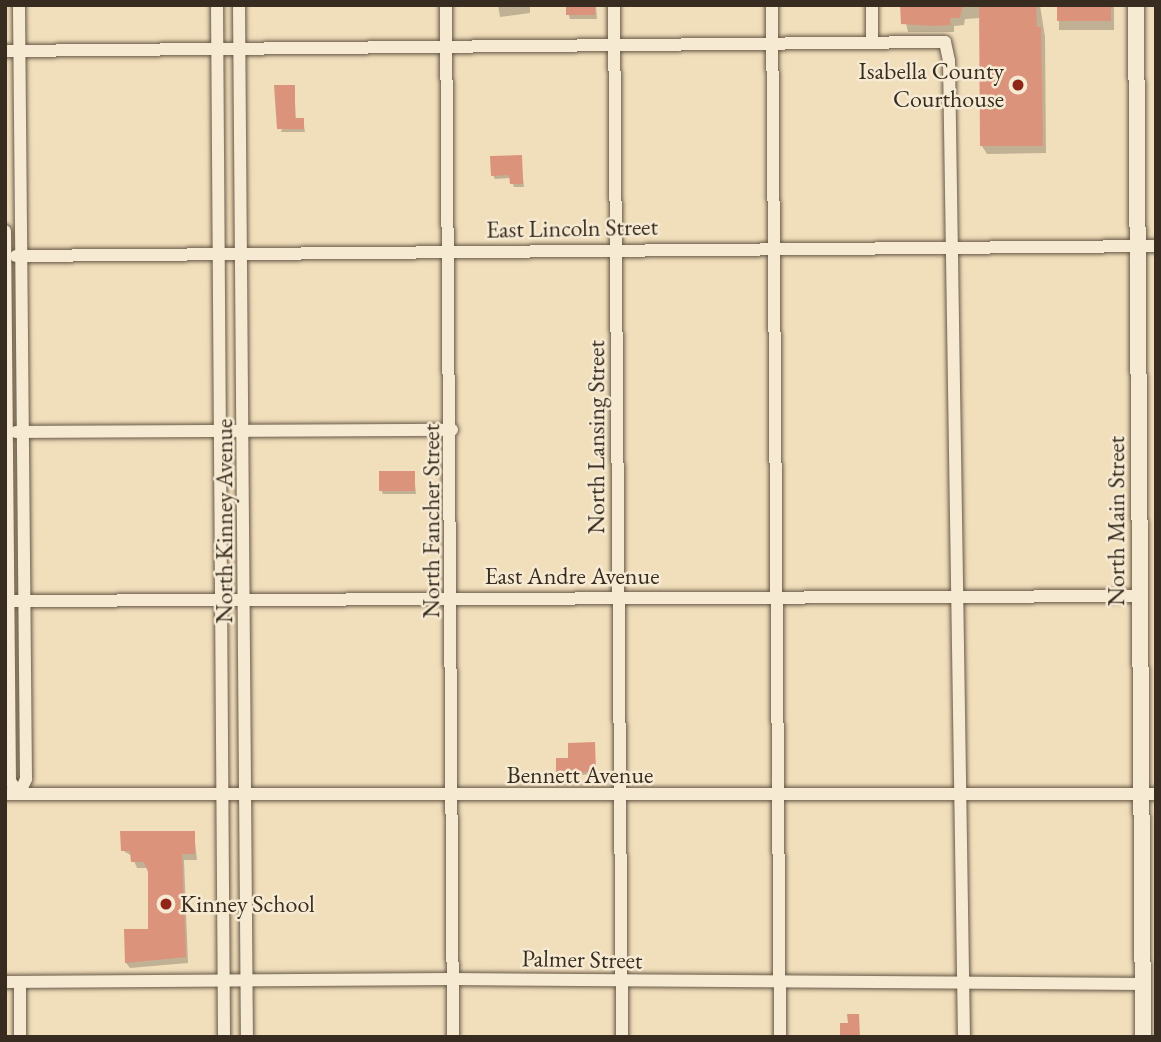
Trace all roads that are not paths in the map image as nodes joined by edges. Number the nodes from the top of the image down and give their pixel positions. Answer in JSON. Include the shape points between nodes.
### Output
{"nodes":[{"id":1,"x":19,"y":5,"type":"edge"},
{"id":2,"x":217,"y":5,"type":"edge"},
{"id":3,"x":239,"y":5,"type":"edge"},
{"id":4,"x":446,"y":5,"type":"edge"},
{"id":5,"x":614,"y":5,"type":"edge"},
{"id":6,"x":772,"y":5,"type":"edge"},
{"id":7,"x":872,"y":5,"type":"edge"},
{"id":8,"x":1136,"y":5,"type":"edge"},
{"id":9,"x":772,"y":42,"type":"junction"},
{"id":10,"x":872,"y":42,"type":"junction"},
{"id":11,"x":615,"y":46,"type":"junction"},
{"id":12,"x":447,"y":47,"type":"junction"},
{"id":13,"x":240,"y":48,"type":"junction"},
{"id":14,"x":218,"y":49,"type":"junction"},
{"id":15,"x":5,"y":51,"type":"edge"},
{"id":16,"x":19,"y":51,"type":"junction"},
{"id":17,"x":5,"y":231,"type":"edge"},
{"id":18,"x":617,"y":247,"type":"junction"},
{"id":19,"x":1147,"y":247,"type":"edge"},
{"id":20,"x":952,"y":248,"type":"junction"},
{"id":21,"x":772,"y":249,"type":"junction"},
{"id":22,"x":448,"y":251,"type":"junction"},
{"id":23,"x":219,"y":253,"type":"junction"},
{"id":24,"x":243,"y":253,"type":"junction"},
{"id":25,"x":5,"y":255,"type":"edge"},
{"id":26,"x":22,"y":256,"type":"junction"},
{"id":27,"x":221,"y":430,"type":"junction"},
{"id":28,"x":246,"y":430,"type":"junction"},
{"id":29,"x":452,"y":430,"type":"junction"},
{"id":30,"x":6,"y":432,"type":"edge"},
{"id":31,"x":22,"y":432,"type":"junction"},
{"id":32,"x":778,"y":596,"type":"junction"},
{"id":33,"x":1138,"y":596,"type":"junction"},
{"id":34,"x":452,"y":597,"type":"junction"},
{"id":35,"x":617,"y":597,"type":"junction"},
{"id":36,"x":956,"y":597,"type":"junction"},
{"id":37,"x":6,"y":601,"type":"edge"},
{"id":38,"x":24,"y":601,"type":"junction"},
{"id":39,"x":244,"y":601,"type":"junction"},
{"id":40,"x":222,"y":602,"type":"junction"},
{"id":41,"x":12,"y":794,"type":"edge"},
{"id":42,"x":778,"y":794,"type":"junction"},
{"id":43,"x":1148,"y":794,"type":"edge"},
{"id":44,"x":247,"y":795,"type":"junction"},
{"id":45,"x":622,"y":795,"type":"junction"},
{"id":46,"x":958,"y":795,"type":"junction"},
{"id":47,"x":221,"y":796,"type":"junction"},
{"id":48,"x":453,"y":797,"type":"junction"},
{"id":49,"x":452,"y":979,"type":"junction"},
{"id":50,"x":622,"y":980,"type":"junction"},
{"id":51,"x":223,"y":981,"type":"junction"},
{"id":52,"x":5,"y":982,"type":"edge"},
{"id":53,"x":20,"y":982,"type":"junction"},
{"id":54,"x":247,"y":983,"type":"junction"},
{"id":55,"x":780,"y":984,"type":"junction"},
{"id":56,"x":962,"y":984,"type":"junction"},
{"id":57,"x":1143,"y":984,"type":"junction"},
{"id":58,"x":20,"y":1037,"type":"edge"},
{"id":59,"x":224,"y":1037,"type":"edge"},
{"id":60,"x":247,"y":1037,"type":"edge"},
{"id":61,"x":453,"y":1037,"type":"edge"},
{"id":62,"x":622,"y":1037,"type":"edge"},
{"id":63,"x":780,"y":1037,"type":"edge"},
{"id":64,"x":964,"y":1037,"type":"edge"},
{"id":65,"x":1143,"y":1037,"type":"edge"}],
"edges":[{"from":1,"to":16,"type":"street"},
{"from":2,"to":14,"type":"street"},
{"from":3,"to":13,"type":"street","name":"North Kinney Avenue"},
{"from":4,"to":12,"type":"street","name":"North Fancher Street"},
{"from":5,"to":11,"type":"street","name":"North Lansing Street"},
{"from":6,"to":9,"type":"street"},
{"from":7,"to":10,"type":"street"},
{"from":8,"to":19,"type":"street","name":"North Main Street"},
{"from":9,"to":10,"type":"street"},
{"from":9,"to":11,"type":"street"},
{"from":9,"to":21,"type":"street"},
{"from":10,"to":20,"type":"street","via":[[944,42],[949,61]]},
{"from":11,"to":12,"type":"street"},
{"from":11,"to":18,"type":"street","name":"North Lansing Street"},
{"from":12,"to":13,"type":"street"},
{"from":12,"to":22,"type":"street","name":"North Fancher Street"},
{"from":13,"to":14,"type":"street"},
{"from":13,"to":24,"type":"street","name":"North Kinney Avenue"},
{"from":14,"to":16,"type":"street"},
{"from":14,"to":23,"type":"street"},
{"from":15,"to":16,"type":"street"},
{"from":16,"to":26,"type":"street"},
{"from":17,"to":25,"type":"street"},
{"from":18,"to":21,"type":"street","name":"East Lincoln Street"},
{"from":18,"to":22,"type":"street","name":"East Lincoln Street"},
{"from":18,"to":35,"type":"street","name":"North Lansing Street"},
{"from":19,"to":20,"type":"street","name":"East Lincoln Street"},
{"from":19,"to":33,"type":"street","name":"North Main Street"},
{"from":20,"to":21,"type":"street","name":"East Lincoln Street"},
{"from":20,"to":36,"type":"street"},
{"from":21,"to":32,"type":"street"},
{"from":22,"to":24,"type":"street","name":"East Lincoln Street"},
{"from":22,"to":29,"type":"street","name":"North Fancher Street"},
{"from":23,"to":24,"type":"street","name":"East Lincoln Street"},
{"from":23,"to":26,"type":"street","name":"East Lincoln Street"},
{"from":23,"to":27,"type":"street"},
{"from":24,"to":28,"type":"street","name":"North Kinney Avenue"},
{"from":25,"to":26,"type":"street","name":"East Lincoln Street"},
{"from":25,"to":30,"type":"street"},
{"from":26,"to":31,"type":"street"},
{"from":27,"to":28,"type":"street"},
{"from":27,"to":31,"type":"street"},
{"from":27,"to":40,"type":"street"},
{"from":28,"to":29,"type":"street"},
{"from":28,"to":39,"type":"street","name":"North Kinney Avenue"},
{"from":29,"to":34,"type":"street","name":"North Fancher Street"},
{"from":30,"to":31,"type":"street"},
{"from":30,"to":37,"type":"street"},
{"from":31,"to":38,"type":"street"},
{"from":32,"to":35,"type":"street","name":"East Andre Avenue"},
{"from":32,"to":36,"type":"street","name":"East Andre Avenue"},
{"from":32,"to":42,"type":"street"},
{"from":33,"to":36,"type":"street","name":"East Andre Avenue"},
{"from":33,"to":43,"type":"street","name":"North Main Street"},
{"from":34,"to":35,"type":"street","name":"East Andre Avenue"},
{"from":34,"to":39,"type":"street","name":"East Andre Avenue"},
{"from":34,"to":48,"type":"street","name":"North Fancher Street"},
{"from":35,"to":45,"type":"street","name":"North Lansing Street"},
{"from":36,"to":46,"type":"street"},
{"from":37,"to":38,"type":"street","name":"East Andre Avenue"},
{"from":37,"to":41,"type":"street"},
{"from":38,"to":40,"type":"street","name":"East Andre Avenue"},
{"from":38,"to":41,"type":"street","via":[[26,779]]},
{"from":39,"to":40,"type":"street","name":"East Andre Avenue"},
{"from":39,"to":44,"type":"street","name":"North Kinney Avenue"},
{"from":40,"to":47,"type":"street"},
{"from":41,"to":47,"type":"street","name":"Bennett Avenue"},
{"from":42,"to":45,"type":"street","name":"Bennett Avenue"},
{"from":42,"to":46,"type":"street","name":"Bennett Avenue"},
{"from":42,"to":55,"type":"street"},
{"from":43,"to":46,"type":"street","name":"Bennett Avenue"},
{"from":43,"to":57,"type":"street","name":"North Main Street"},
{"from":44,"to":47,"type":"street","name":"Bennett Avenue"},
{"from":44,"to":48,"type":"street","name":"Bennett Avenue"},
{"from":44,"to":54,"type":"street","name":"North Kinney Avenue"},
{"from":45,"to":48,"type":"street","name":"Bennett Avenue"},
{"from":45,"to":50,"type":"street","name":"North Lansing Street"},
{"from":46,"to":56,"type":"street"},
{"from":47,"to":51,"type":"street"},
{"from":48,"to":49,"type":"street","name":"North Fancher Street"},
{"from":49,"to":50,"type":"street","name":"Palmer Street"},
{"from":49,"to":54,"type":"street","name":"Palmer Street"},
{"from":49,"to":61,"type":"street","name":"North Fancher Street"},
{"from":50,"to":55,"type":"street","name":"Palmer Street"},
{"from":50,"to":62,"type":"street","name":"North Lansing Street"},
{"from":51,"to":53,"type":"street","name":"Palmer Street"},
{"from":51,"to":54,"type":"street","name":"Palmer Street"},
{"from":51,"to":59,"type":"street"},
{"from":52,"to":53,"type":"street","name":"Palmer Street"},
{"from":53,"to":58,"type":"street"},
{"from":54,"to":60,"type":"street","name":"North Kinney Avenue"},
{"from":55,"to":56,"type":"street","name":"Palmer Street"},
{"from":55,"to":63,"type":"street"},
{"from":56,"to":57,"type":"street","name":"Palmer Street"},
{"from":56,"to":64,"type":"street"},
{"from":57,"to":65,"type":"street","name":"North Main Street"}]}
